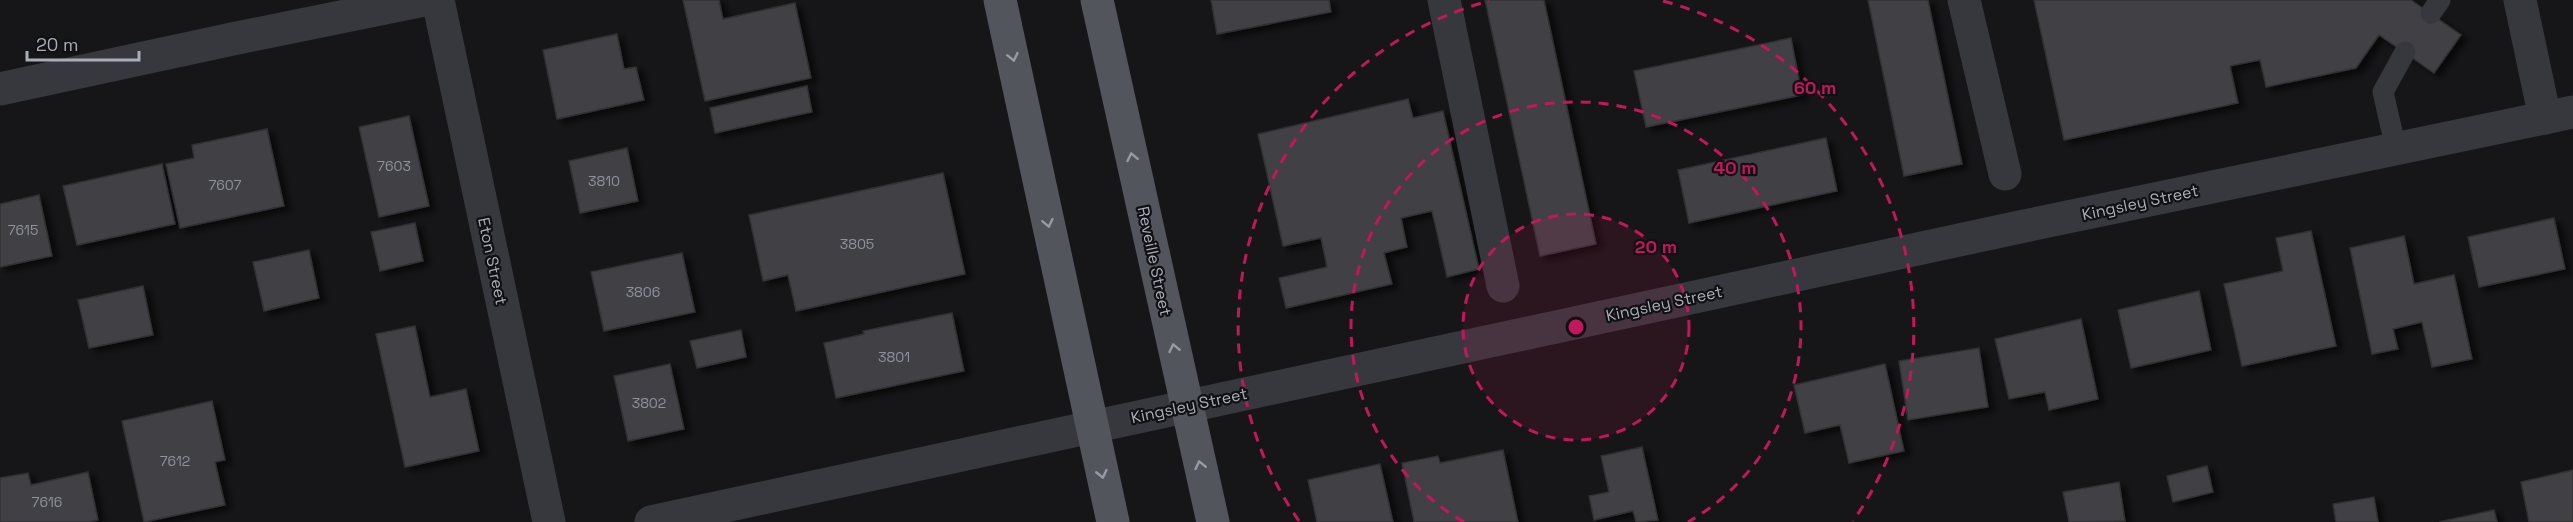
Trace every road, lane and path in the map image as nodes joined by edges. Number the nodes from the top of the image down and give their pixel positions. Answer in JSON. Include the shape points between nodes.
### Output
{"nodes":[{"id":1,"x":424,"y":0,"type":"edge"},
{"id":2,"x":438,"y":0,"type":"edge"},
{"id":3,"x":1000,"y":0,"type":"edge"},
{"id":4,"x":1097,"y":0,"type":"edge"},
{"id":5,"x":1444,"y":0,"type":"edge"},
{"id":6,"x":1964,"y":0,"type":"edge"},
{"id":7,"x":2520,"y":0,"type":"edge"},
{"id":8,"x":2405,"y":52,"type":"dead end"},
{"id":9,"x":0,"y":89,"type":"edge"},
{"id":10,"x":2559,"y":115,"type":"edge"},
{"id":11,"x":2396,"y":149,"type":"junction"},
{"id":12,"x":2005,"y":174,"type":"dead end"},
{"id":13,"x":1503,"y":286,"type":"dead end"},
{"id":14,"x":1187,"y":405,"type":"junction"},
{"id":15,"x":1091,"y":426,"type":"junction"},
{"id":16,"x":549,"y":522,"type":"edge"},
{"id":17,"x":651,"y":522,"type":"edge"},
{"id":18,"x":1113,"y":522,"type":"edge"},
{"id":19,"x":1213,"y":522,"type":"edge"}],
"edges":[{"from":1,"to":9,"type":"street"},
{"from":2,"to":16,"type":"street","name":"Eton Street"},
{"from":3,"to":15,"type":"main road","one_way":true},
{"from":14,"to":4,"type":"main road","name":"Reveille Street","one_way":true},
{"from":5,"to":13,"type":"street"},
{"from":6,"to":12,"type":"street"},
{"from":7,"to":10,"type":"street"},
{"from":8,"to":11,"type":"lane","via":[[2383,92]]},
{"from":10,"to":11,"type":"street","name":"Kingsley Street"},
{"from":11,"to":14,"type":"street","name":"Kingsley Street"},
{"from":14,"to":15,"type":"street","name":"Kingsley Street"},
{"from":19,"to":14,"type":"main road","name":"Reveille Street","one_way":true},
{"from":15,"to":17,"type":"street","name":"Kingsley Street"},
{"from":15,"to":18,"type":"main road","one_way":true}]}
